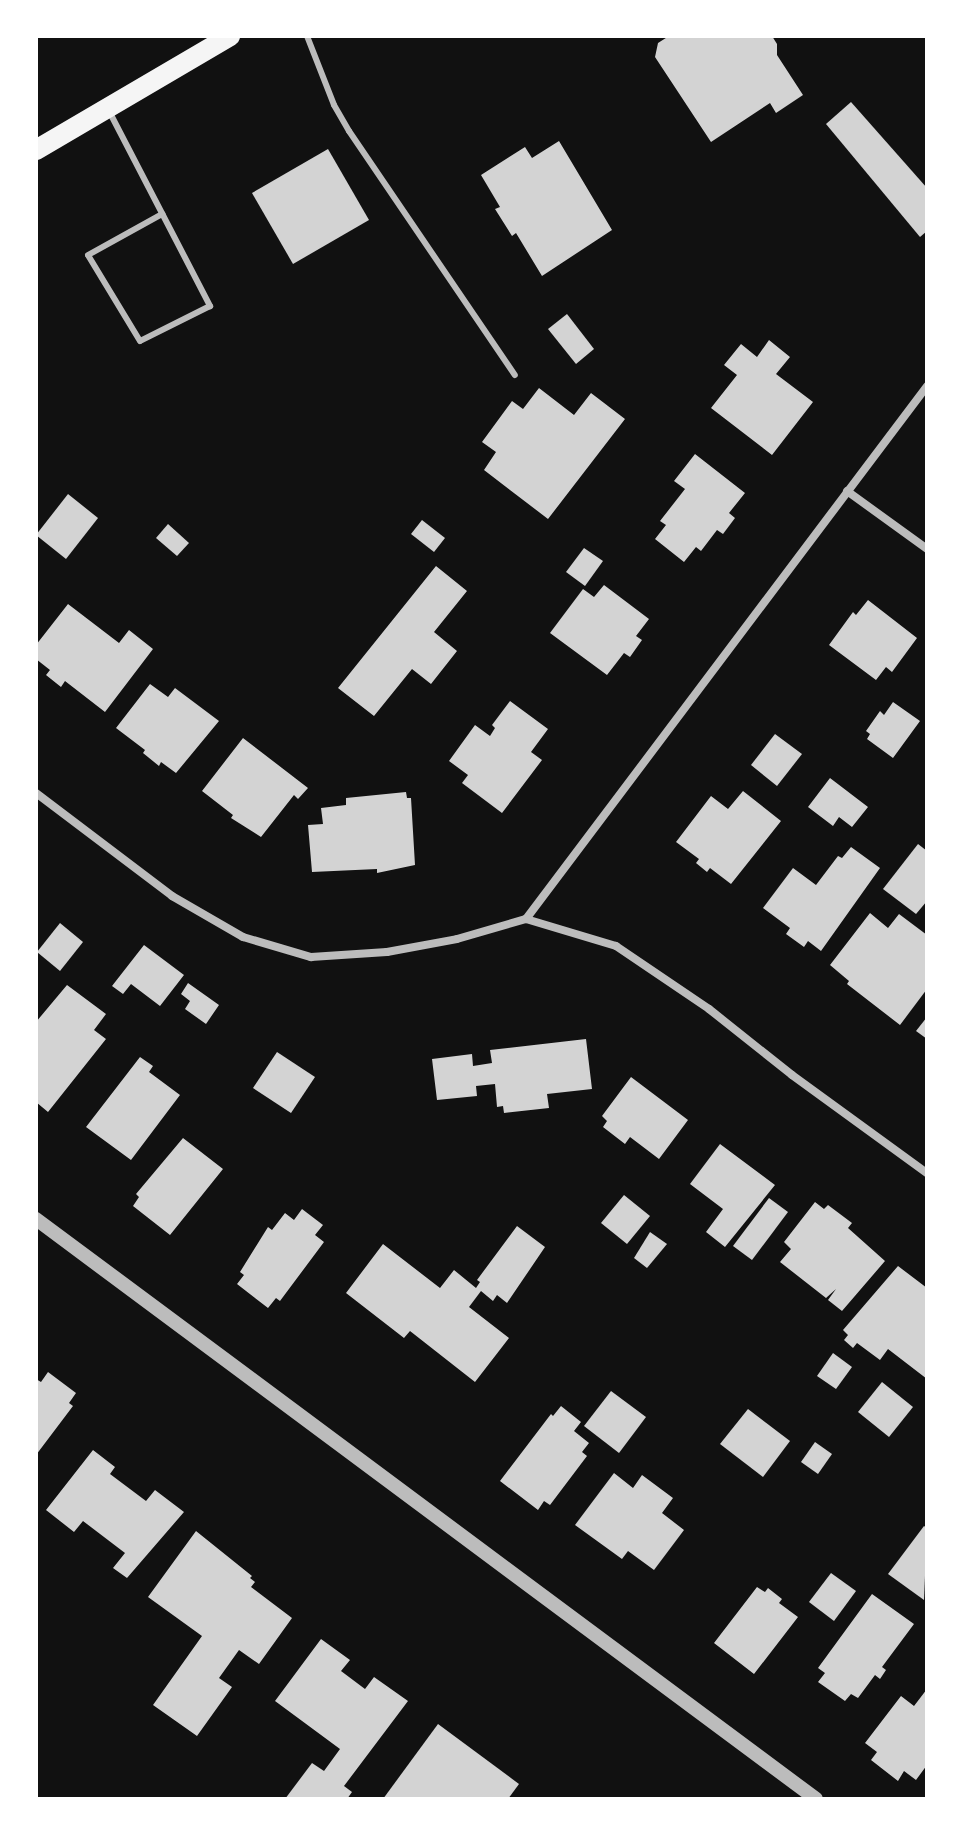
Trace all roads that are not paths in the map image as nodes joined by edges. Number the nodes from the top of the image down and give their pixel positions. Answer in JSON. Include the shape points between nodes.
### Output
{"nodes":[{"id":1,"x":230,"y":36,"type":"edge"},
{"id":2,"x":307,"y":36,"type":"edge"},
{"id":3,"x":107,"y":108,"type":"junction"},
{"id":4,"x":36,"y":150,"type":"edge"},
{"id":5,"x":162,"y":214,"type":"junction"},
{"id":6,"x":515,"y":375,"type":"dead end"},
{"id":7,"x":927,"y":386,"type":"edge"},
{"id":8,"x":847,"y":491,"type":"junction"},
{"id":9,"x":927,"y":549,"type":"edge"},
{"id":10,"x":36,"y":793,"type":"edge"},
{"id":11,"x":526,"y":919,"type":"junction"},
{"id":12,"x":927,"y":1173,"type":"edge"},
{"id":13,"x":36,"y":1219,"type":"edge"},
{"id":14,"x":816,"y":1799,"type":"edge"}],
"edges":[{"from":1,"to":3,"type":"main road"},
{"from":2,"to":6,"type":"lane","via":[[349,131]]},
{"from":3,"to":4,"type":"main road"},
{"from":3,"to":5,"type":"lane"},
{"from":5,"to":5,"type":"lane","via":[[210,306],[140,341],[88,255]]},
{"from":7,"to":8,"type":"street"},
{"from":8,"to":9,"type":"street"},
{"from":8,"to":11,"type":"street"},
{"from":10,"to":11,"type":"street","via":[[172,896],[243,937],[311,957],[387,952]]},
{"from":11,"to":12,"type":"street","via":[[616,946]]},
{"from":13,"to":14,"type":"street"}]}
